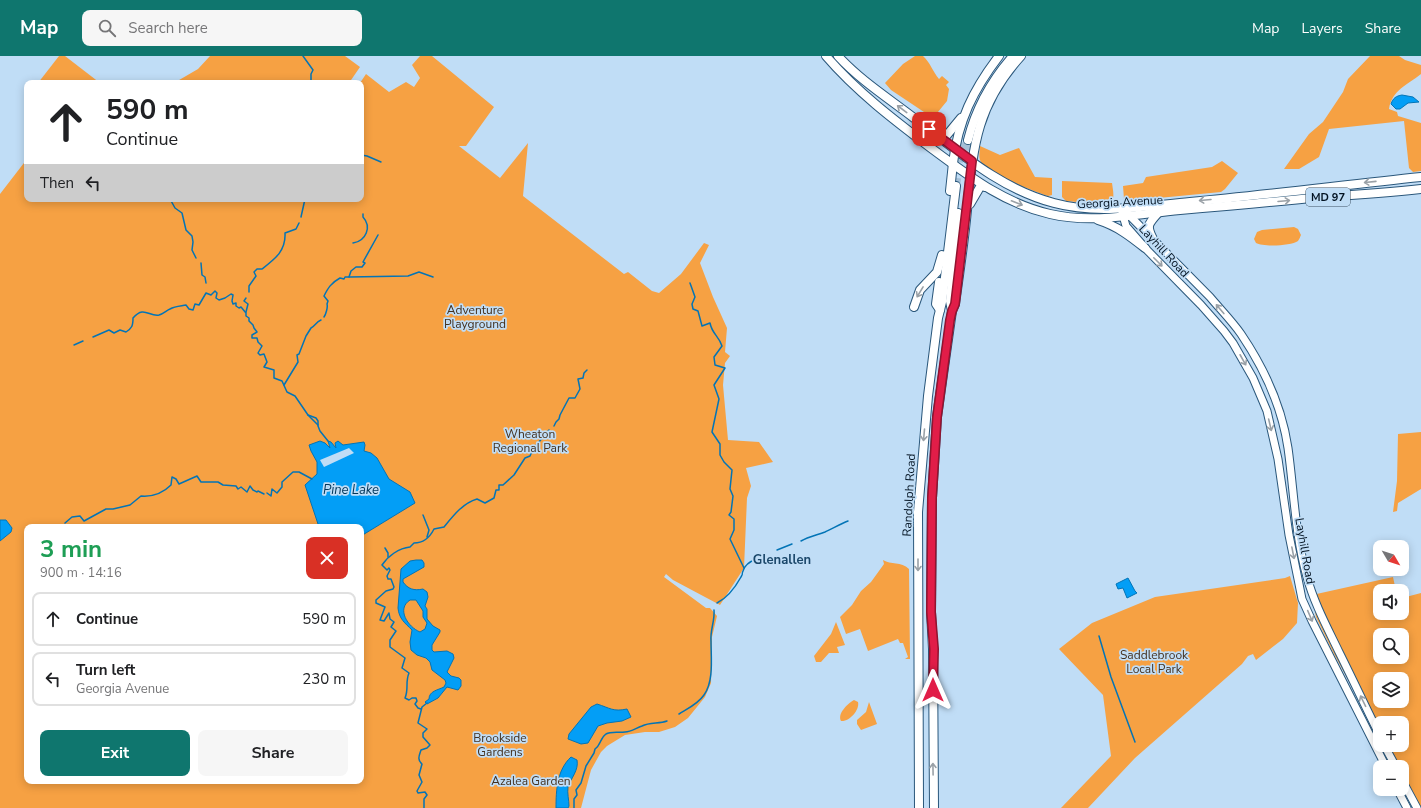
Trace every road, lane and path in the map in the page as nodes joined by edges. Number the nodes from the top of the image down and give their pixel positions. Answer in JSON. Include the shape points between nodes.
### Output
{"nodes":[{"id":1,"x":826,"y":56,"type":"edge"},
{"id":2,"x":838,"y":56,"type":"edge"},
{"id":3,"x":999,"y":56,"type":"edge"},
{"id":4,"x":1005,"y":56,"type":"edge"},
{"id":5,"x":1013,"y":56,"type":"edge"},
{"id":6,"x":1020,"y":56,"type":"edge"},
{"id":7,"x":857,"y":75,"type":"junction"},
{"id":8,"x":851,"y":82,"type":"junction"},
{"id":9,"x":965,"y":112,"type":"junction"},
{"id":10,"x":939,"y":137,"type":"junction"},
{"id":11,"x":956,"y":149,"type":"junction"},
{"id":12,"x":972,"y":161,"type":"junction"},
{"id":13,"x":953,"y":164,"type":"junction"},
{"id":14,"x":971,"y":177,"type":"junction"},
{"id":15,"x":1421,"y":177,"type":"edge"},
{"id":16,"x":985,"y":187,"type":"junction"},
{"id":17,"x":1421,"y":189,"type":"edge"},
{"id":18,"x":1122,"y":208,"type":"junction"},
{"id":19,"x":967,"y":211,"type":"junction"},
{"id":20,"x":1158,"y":213,"type":"junction"},
{"id":21,"x":1127,"y":216,"type":"junction"},
{"id":22,"x":1094,"y":219,"type":"junction"},
{"id":23,"x":1153,"y":239,"type":"junction"},
{"id":24,"x":1144,"y":248,"type":"junction"},
{"id":25,"x":942,"y":255,"type":"junction"},
{"id":26,"x":914,"y":307,"type":"dead end"},
{"id":27,"x":940,"y":310,"type":"junction"},
{"id":28,"x":952,"y":311,"type":"junction"},
{"id":29,"x":1373,"y":722,"type":"edge"},
{"id":30,"x":1382,"y":760,"type":"edge"},
{"id":31,"x":1409,"y":793,"type":"edge"},
{"id":32,"x":1400,"y":796,"type":"edge"},
{"id":33,"x":919,"y":808,"type":"edge"},
{"id":34,"x":934,"y":808,"type":"edge"},
{"id":35,"x":1406,"y":808,"type":"edge"},
{"id":36,"x":1417,"y":808,"type":"edge"}],
"edges":[{"from":1,"to":8,"type":"main road","name":"Georgia Avenue","number":"MD 97"},
{"from":2,"to":7,"type":"main road","name":"Georgia Avenue","number":"MD 97"},
{"from":3,"to":9,"type":"main road","via":[[977,87]]},
{"from":4,"to":5,"type":"main road","via":[[980,90],[971,109],[965,139],[982,101]]},
{"from":6,"to":12,"type":"main road","via":[[988,102]]},
{"from":7,"to":8,"type":"main road"},
{"from":10,"to":7,"type":"main road","name":"Georgia Avenue","number":"MD 97","one_way":true},
{"from":8,"to":13,"type":"main road","name":"Georgia Avenue","number":"MD 97"},
{"from":9,"to":10,"type":"main road","via":[[952,131],[946,136]]},
{"from":9,"to":11,"type":"main road"},
{"from":10,"to":11,"type":"main road","name":"Georgia Avenue","number":"MD 97"},
{"from":11,"to":12,"type":"main road","name":"Georgia Avenue","number":"MD 97"},
{"from":11,"to":13,"type":"main road"},
{"from":12,"to":14,"type":"main road"},
{"from":12,"to":18,"type":"main road","name":"Georgia Avenue","number":"MD 97","via":[[1008,186],[1046,201],[1080,208]]},
{"from":13,"to":14,"type":"main road","name":"Georgia Avenue","number":"MD 97"},
{"from":13,"to":25,"type":"main road"},
{"from":14,"to":16,"type":"main road","name":"Georgia Avenue","number":"MD 97"},
{"from":14,"to":19,"type":"main road"},
{"from":15,"to":18,"type":"main road","name":"Georgia Avenue","number":"MD 97","one_way":true},
{"from":16,"to":19,"type":"main road","via":[[977,190]]},
{"from":16,"to":22,"type":"main road","name":"Georgia Avenue","number":"MD 97","one_way":true,"via":[[1010,200],[1043,212]]},
{"from":20,"to":17,"type":"main road","name":"Georgia Avenue","number":"MD 97","one_way":true},
{"from":18,"to":21,"type":"main road","name":"Layhill Road"},
{"from":19,"to":28,"type":"main road"},
{"from":20,"to":21,"type":"main road","name":"Georgia Avenue","number":"MD 97"},
{"from":20,"to":23,"type":"main road","via":[[1148,229]]},
{"from":21,"to":22,"type":"main road","name":"Georgia Avenue","number":"MD 97"},
{"from":21,"to":23,"type":"main road","name":"Layhill Road"},
{"from":21,"to":24,"type":"main road","name":"Layhill Road","via":[[1126,226]]},
{"from":22,"to":24,"type":"main road","via":[[1120,229]]},
{"from":29,"to":23,"type":"main road","name":"Layhill Road","one_way":true,"via":[[1316,605],[1307,577],[1300,550],[1288,447],[1269,382],[1240,333],[1210,297]]},
{"from":24,"to":30,"type":"main road","name":"Layhill Road","one_way":true,"via":[[1224,331],[1253,378],[1267,411],[1278,459],[1302,599]]},
{"from":25,"to":26,"type":"main road","one_way":true,"via":[[937,272],[920,290]]},
{"from":25,"to":27,"type":"main road","via":[[936,304]]},
{"from":27,"to":28,"type":"main road","name":"Randolph Road","via":[[958,186],[950,301]]},
{"from":27,"to":33,"type":"main road","name":"Randolph Road","one_way":true,"via":[[924,433],[918,512]]},
{"from":34,"to":28,"type":"main road","name":"Randolph Road","one_way":true,"via":[[932,505],[937,417]]},
{"from":31,"to":36,"type":"main road"},
{"from":32,"to":35,"type":"main road"}]}
